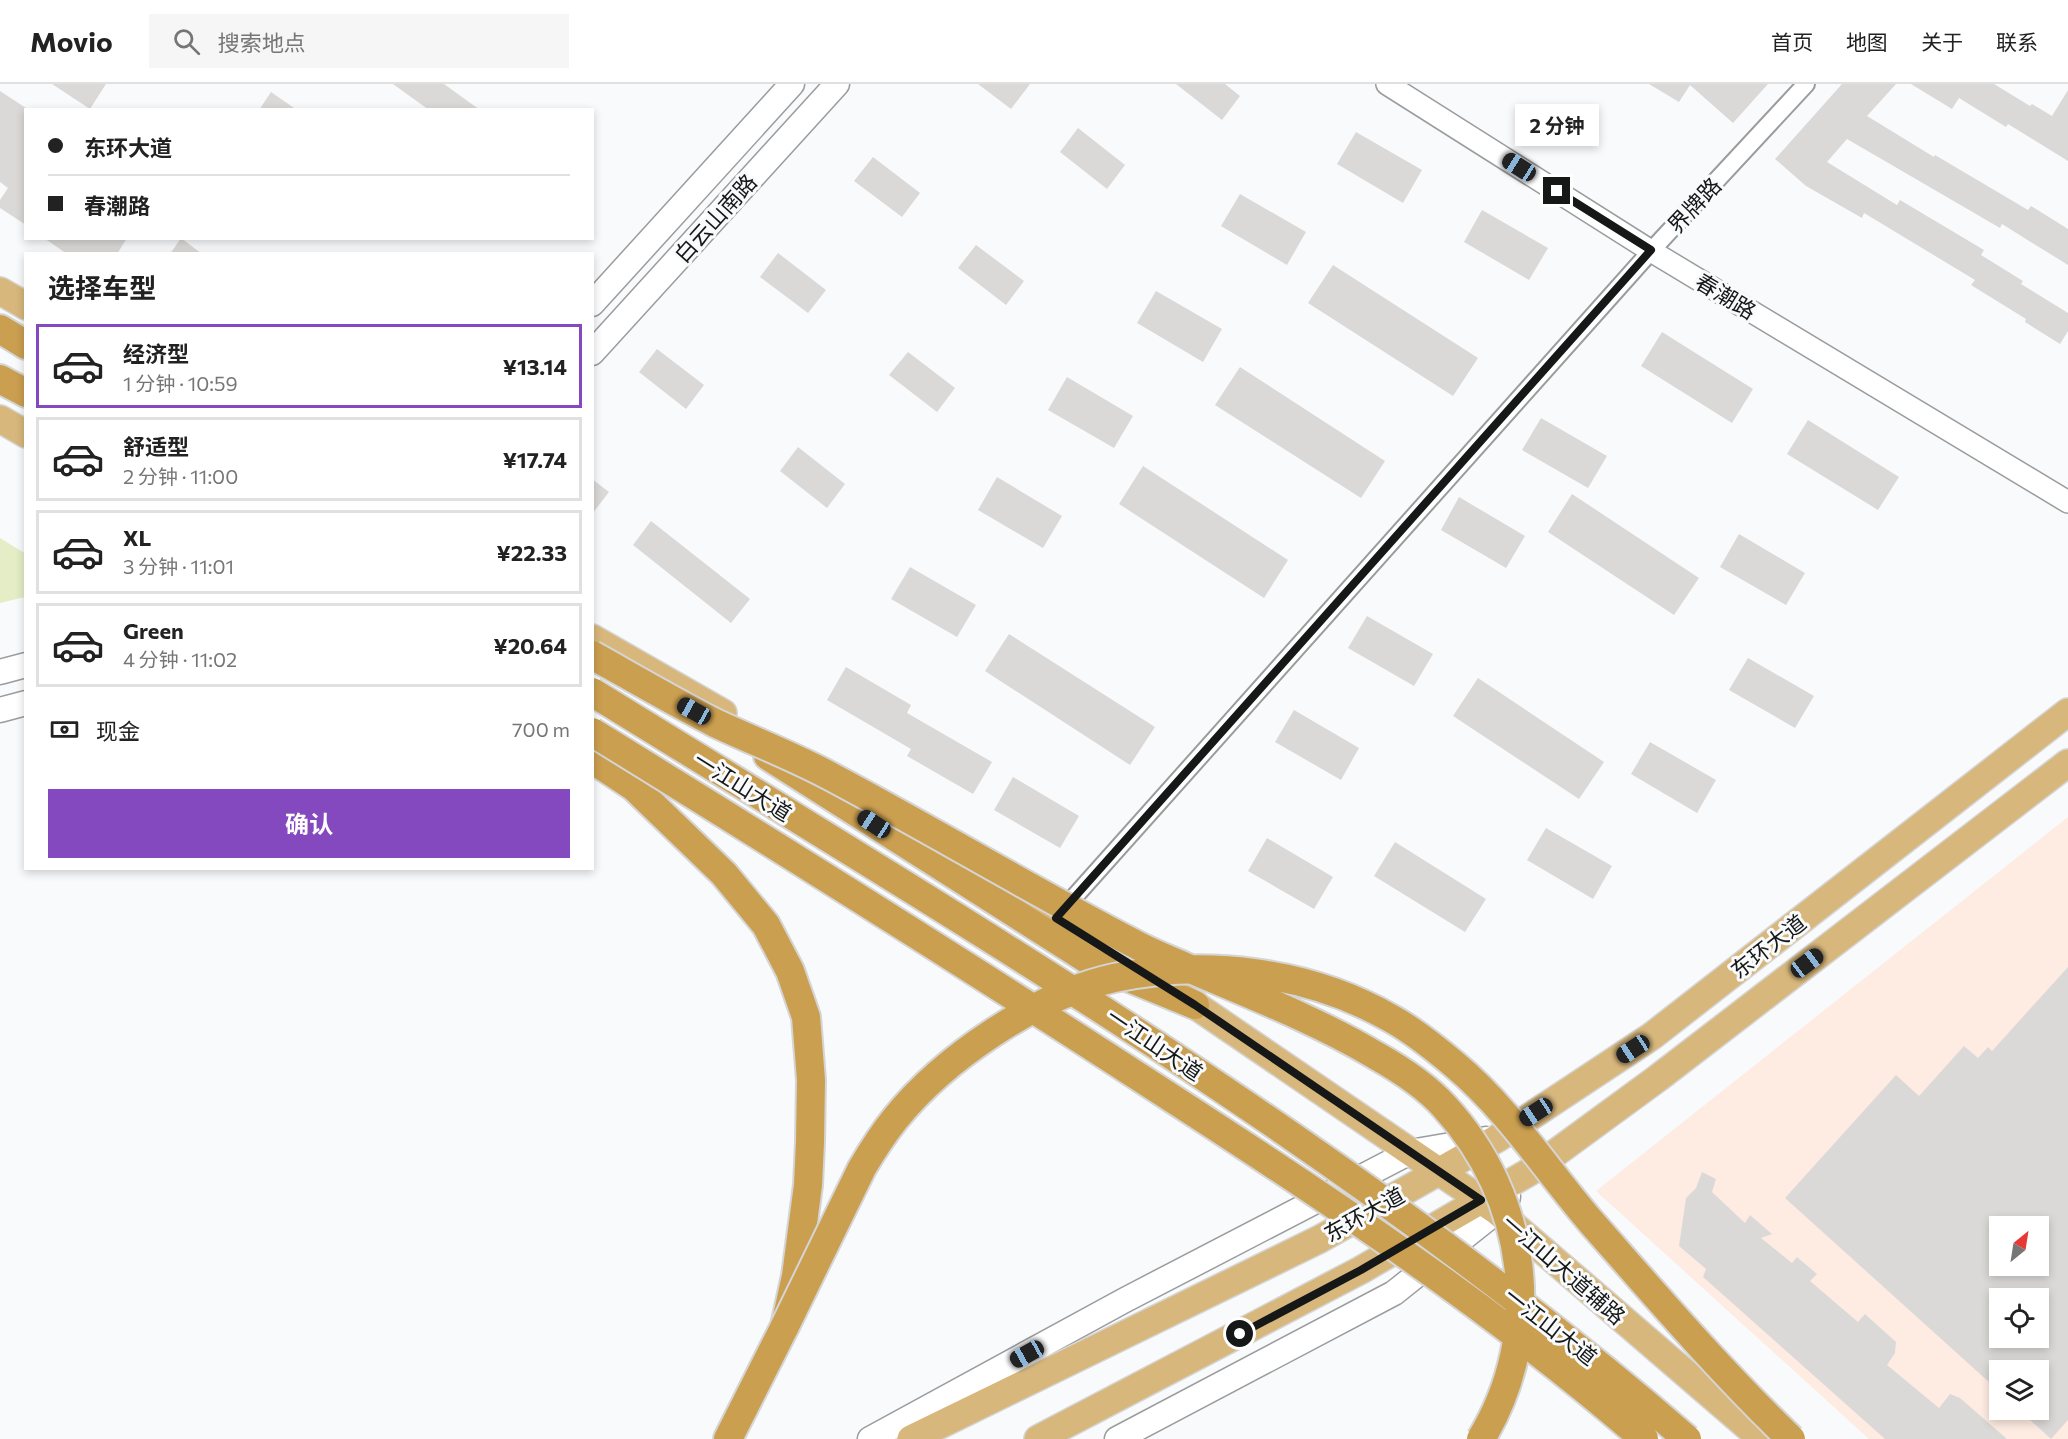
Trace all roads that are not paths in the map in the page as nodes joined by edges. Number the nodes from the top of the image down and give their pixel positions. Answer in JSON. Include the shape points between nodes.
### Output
{"nodes":[{"id":1,"x":792,"y":84,"type":"edge"},
{"id":2,"x":837,"y":84,"type":"edge"},
{"id":3,"x":1387,"y":84,"type":"edge"},
{"id":4,"x":1806,"y":84,"type":"edge"},
{"id":5,"x":1651,"y":250,"type":"junction"},
{"id":6,"x":0,"y":291,"type":"edge"},
{"id":7,"x":594,"y":302,"type":"edge"},
{"id":8,"x":24,"y":305,"type":"edge"},
{"id":9,"x":0,"y":329,"type":"edge"},
{"id":10,"x":24,"y":344,"type":"edge"},
{"id":11,"x":594,"y":351,"type":"edge"},
{"id":12,"x":0,"y":379,"type":"edge"},
{"id":13,"x":24,"y":392,"type":"edge"},
{"id":14,"x":0,"y":419,"type":"edge"},
{"id":15,"x":24,"y":433,"type":"edge"},
{"id":16,"x":2068,"y":502,"type":"edge"},
{"id":17,"x":594,"y":639,"type":"edge"},
{"id":18,"x":594,"y":656,"type":"edge"},
{"id":19,"x":24,"y":666,"type":"edge"},
{"id":20,"x":0,"y":672,"type":"edge"},
{"id":21,"x":594,"y":694,"type":"edge"},
{"id":22,"x":24,"y":704,"type":"edge"},
{"id":23,"x":0,"y":710,"type":"edge"},
{"id":24,"x":2068,"y":712,"type":"edge"},
{"id":25,"x":714,"y":722,"type":"junction"},
{"id":26,"x":594,"y":733,"type":"edge"},
{"id":27,"x":594,"y":760,"type":"edge"},
{"id":28,"x":2068,"y":763,"type":"edge"},
{"id":29,"x":1056,"y":918,"type":"junction"},
{"id":30,"x":1195,"y":1005,"type":"junction"},
{"id":31,"x":1498,"y":1138,"type":"junction"},
{"id":32,"x":1410,"y":1152,"type":"junction"},
{"id":33,"x":1440,"y":1172,"type":"junction"},
{"id":34,"x":1489,"y":1205,"type":"junction"},
{"id":35,"x":785,"y":1326,"type":"junction"},
{"id":36,"x":728,"y":1439,"type":"edge"},
{"id":37,"x":870,"y":1439,"type":"edge"},
{"id":38,"x":911,"y":1439,"type":"edge"},
{"id":39,"x":1038,"y":1439,"type":"edge"},
{"id":40,"x":1117,"y":1439,"type":"edge"},
{"id":41,"x":1481,"y":1439,"type":"edge"},
{"id":42,"x":1644,"y":1439,"type":"edge"},
{"id":43,"x":1687,"y":1439,"type":"edge"},
{"id":44,"x":1762,"y":1439,"type":"edge"},
{"id":45,"x":1791,"y":1439,"type":"edge"}],
"edges":[{"from":1,"to":7,"type":"main road","name":"白云山南路"},
{"from":2,"to":11,"type":"main road","name":"白云山南路"},
{"from":3,"to":5,"type":"street","name":"春潮路"},
{"from":4,"to":5,"type":"street","name":"界牌路"},
{"from":5,"to":16,"type":"street","name":"春潮路"},
{"from":5,"to":29,"type":"street","name":"界牌路"},
{"from":6,"to":8,"type":"main road"},
{"from":9,"to":10,"type":"highway"},
{"from":12,"to":13,"type":"highway"},
{"from":14,"to":15,"type":"main road"},
{"from":17,"to":29,"type":"main road","name":"一江山大道辅路","via":[[704,702]]},
{"from":18,"to":25,"type":"highway","bridge":true},
{"from":19,"to":20,"type":"main road"},
{"from":21,"to":43,"type":"highway","name":"一江山大道","bridge":true,"via":[[1097,1005],[1310,1148],[1484,1272]]},
{"from":22,"to":23,"type":"main road"},
{"from":24,"to":31,"type":"main road","name":"东环大道","via":[[1652,1036]]},
{"from":25,"to":30,"type":"highway","bridge":true,"via":[[1093,963]]},
{"from":25,"to":41,"type":"highway","bridge":true,"via":[[827,774],[1136,945],[1354,1042],[1406,1073],[1441,1103],[1486,1163],[1502,1195],[1518,1249],[1521,1291],[1513,1358],[1500,1401]]},
{"from":26,"to":42,"type":"highway","name":"一江山大道","bridge":true,"via":[[1302,1182],[1466,1297]]},
{"from":27,"to":35,"type":"highway","bridge":true,"via":[[634,787],[724,874],[766,925],[794,981],[806,1017],[810,1142],[801,1237]]},
{"from":28,"to":34,"type":"main road","name":"东环大道"},
{"from":29,"to":30,"type":"main road","name":"一江山大道辅路"},
{"from":30,"to":32,"type":"main road","name":"一江山大道辅路"},
{"from":31,"to":32,"type":"main road"},
{"from":31,"to":33,"type":"main road","name":"东环大道"},
{"from":32,"to":33,"type":"main road","name":"一江山大道辅路"},
{"from":32,"to":37,"type":"main road","via":[[1125,1300]]},
{"from":33,"to":34,"type":"main road","name":"一江山大道辅路"},
{"from":33,"to":38,"type":"main road","name":"东环大道","via":[[1320,1239]]},
{"from":34,"to":39,"type":"main road","name":"东环大道"},
{"from":34,"to":40,"type":"main road","via":[[1394,1293]]},
{"from":34,"to":44,"type":"main road","name":"一江山大道辅路"},
{"from":35,"to":36,"type":"highway"},
{"from":35,"to":45,"type":"highway","bridge":true,"via":[[875,1147],[922,1089],[989,1034],[1090,984],[1161,970],[1232,970],[1291,980],[1350,999],[1393,1019],[1456,1066],[1511,1122],[1591,1222],[1689,1334]]}]}
